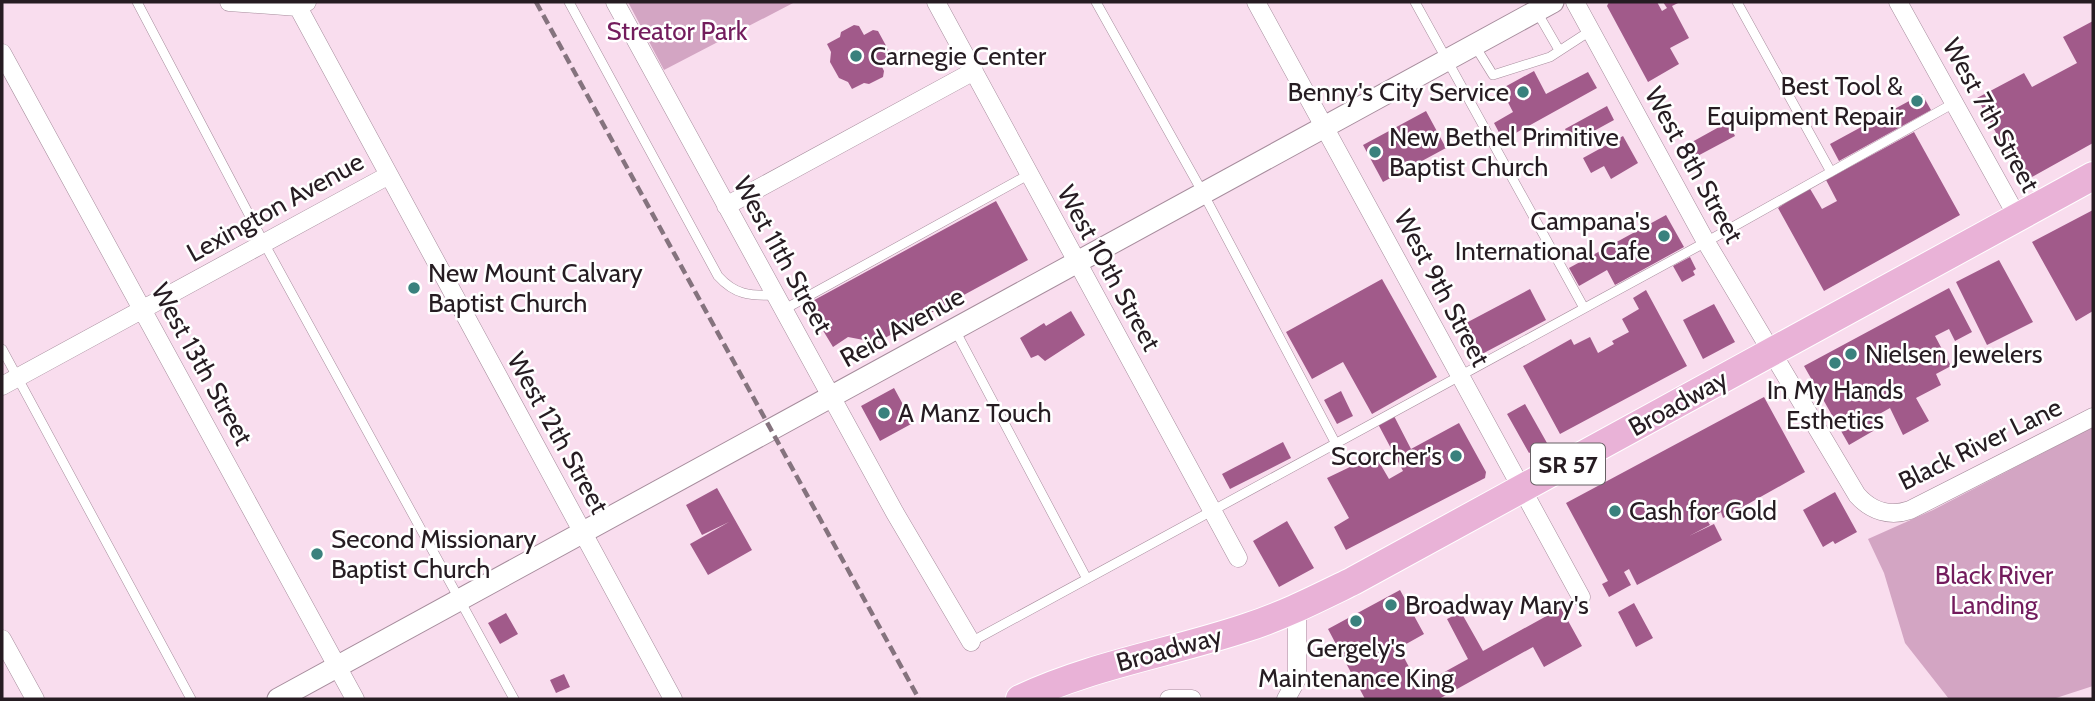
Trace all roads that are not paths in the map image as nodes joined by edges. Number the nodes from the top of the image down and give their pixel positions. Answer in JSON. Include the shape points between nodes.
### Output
{"nodes":[{"id":1,"x":137,"y":2,"type":"edge"},
{"id":2,"x":229,"y":2,"type":"edge"},
{"id":3,"x":569,"y":2,"type":"edge"},
{"id":4,"x":615,"y":2,"type":"edge"},
{"id":5,"x":936,"y":2,"type":"edge"},
{"id":6,"x":1096,"y":2,"type":"edge"},
{"id":7,"x":1256,"y":2,"type":"edge"},
{"id":8,"x":1415,"y":2,"type":"edge"},
{"id":9,"x":1575,"y":2,"type":"edge"},
{"id":10,"x":1737,"y":2,"type":"edge"},
{"id":11,"x":1898,"y":2,"type":"edge"},
{"id":12,"x":302,"y":4,"type":"edge"},
{"id":13,"x":1545,"y":6,"type":"edge"},
{"id":14,"x":1590,"y":31,"type":"junction"},
{"id":15,"x":1474,"y":45,"type":"junction"},
{"id":16,"x":1559,"y":50,"type":"junction"},
{"id":17,"x":3,"y":60,"type":"edge"},
{"id":18,"x":1446,"y":60,"type":"junction"},
{"id":19,"x":974,"y":71,"type":"junction"},
{"id":20,"x":1954,"y":103,"type":"junction"},
{"id":21,"x":1325,"y":126,"type":"junction"},
{"id":22,"x":1830,"y":172,"type":"junction"},
{"id":23,"x":388,"y":175,"type":"junction"},
{"id":24,"x":1028,"y":175,"type":"junction"},
{"id":25,"x":2093,"y":176,"type":"edge"},
{"id":26,"x":1203,"y":193,"type":"junction"},
{"id":27,"x":726,"y":206,"type":"junction"},
{"id":28,"x":2018,"y":218,"type":"junction"},
{"id":29,"x":1706,"y":242,"type":"junction"},
{"id":30,"x":264,"y":243,"type":"junction"},
{"id":31,"x":1076,"y":263,"type":"junction"},
{"id":32,"x":779,"y":302,"type":"junction"},
{"id":33,"x":1584,"y":308,"type":"junction"},
{"id":34,"x":142,"y":309,"type":"junction"},
{"id":35,"x":955,"y":330,"type":"junction"},
{"id":36,"x":2,"y":349,"type":"edge"},
{"id":37,"x":1771,"y":352,"type":"junction"},
{"id":38,"x":1459,"y":376,"type":"junction"},
{"id":39,"x":10,"y":382,"type":"edge"},
{"id":40,"x":831,"y":398,"type":"junction"},
{"id":41,"x":2093,"y":416,"type":"edge"},
{"id":42,"x":1336,"y":444,"type":"junction"},
{"id":43,"x":1521,"y":489,"type":"junction"},
{"id":44,"x":1212,"y":511,"type":"junction"},
{"id":45,"x":1889,"y":513,"type":"joint"},
{"id":46,"x":583,"y":533,"type":"junction"},
{"id":47,"x":1238,"y":558,"type":"dead end"},
{"id":48,"x":1087,"y":579,"type":"junction"},
{"id":49,"x":1581,"y":597,"type":"dead end"},
{"id":50,"x":460,"y":600,"type":"junction"},
{"id":51,"x":1297,"y":608,"type":"junction"},
{"id":52,"x":2,"y":639,"type":"edge"},
{"id":53,"x":971,"y":642,"type":"joint"},
{"id":54,"x":338,"y":667,"type":"junction"},
{"id":55,"x":34,"y":699,"type":"edge"},
{"id":56,"x":191,"y":699,"type":"edge"},
{"id":57,"x":278,"y":699,"type":"edge"},
{"id":58,"x":355,"y":699,"type":"edge"},
{"id":59,"x":514,"y":699,"type":"edge"},
{"id":60,"x":673,"y":699,"type":"edge"},
{"id":61,"x":1020,"y":699,"type":"edge"},
{"id":62,"x":1169,"y":699,"type":"edge"},
{"id":63,"x":1192,"y":699,"type":"edge"},
{"id":64,"x":1286,"y":699,"type":"edge"}],
"edges":[{"from":1,"to":30,"type":"lane"},
{"from":2,"to":12,"type":"street"},
{"from":3,"to":32,"type":"lane","via":[[724,283],[741,294]]},
{"from":4,"to":27,"type":"street","name":"West 11th Street"},
{"from":5,"to":19,"type":"street","name":"West 10th Street"},
{"from":6,"to":26,"type":"lane"},
{"from":7,"to":21,"type":"street","name":"West 9th Street"},
{"from":8,"to":18,"type":"lane"},
{"from":9,"to":14,"type":"street","name":"West 8th Street"},
{"from":10,"to":22,"type":"lane"},
{"from":11,"to":20,"type":"street","name":"West 7th Street"},
{"from":12,"to":23,"type":"street","name":"West 12th Street"},
{"from":13,"to":15,"type":"street","name":"Reid Avenue"},
{"from":13,"to":16,"type":"lane"},
{"from":14,"to":16,"type":"lane"},
{"from":14,"to":29,"type":"street","name":"West 8th Street"},
{"from":15,"to":16,"type":"lane","via":[[1493,75]]},
{"from":15,"to":18,"type":"street","name":"Reid Avenue"},
{"from":17,"to":34,"type":"street","name":"West 13th Street"},
{"from":18,"to":21,"type":"street","name":"Reid Avenue"},
{"from":18,"to":33,"type":"lane"},
{"from":19,"to":24,"type":"street","name":"West 10th Street"},
{"from":19,"to":27,"type":"street"},
{"from":20,"to":22,"type":"lane"},
{"from":20,"to":28,"type":"street","name":"West 7th Street"},
{"from":21,"to":26,"type":"street","name":"Reid Avenue"},
{"from":21,"to":38,"type":"street","name":"West 9th Street"},
{"from":22,"to":29,"type":"lane"},
{"from":23,"to":30,"type":"street","name":"Lexington Avenue"},
{"from":23,"to":46,"type":"street","name":"West 12th Street"},
{"from":24,"to":31,"type":"street","name":"West 10th Street"},
{"from":24,"to":32,"type":"lane"},
{"from":25,"to":28,"type":"main road","name":"Broadway","number":"SR 57"},
{"from":26,"to":31,"type":"street","name":"Reid Avenue"},
{"from":26,"to":42,"type":"lane"},
{"from":27,"to":32,"type":"street","name":"West 11th Street"},
{"from":28,"to":37,"type":"main road","name":"Broadway","number":"SR 57"},
{"from":29,"to":33,"type":"lane"},
{"from":29,"to":37,"type":"street","name":"West 8th Street"},
{"from":30,"to":34,"type":"street","name":"Lexington Avenue"},
{"from":30,"to":50,"type":"lane"},
{"from":31,"to":35,"type":"street","name":"Reid Avenue"},
{"from":31,"to":44,"type":"street","name":"West 10th Street"},
{"from":32,"to":40,"type":"street","name":"West 11th Street"},
{"from":33,"to":38,"type":"lane"},
{"from":34,"to":39,"type":"street","name":"Lexington Avenue"},
{"from":34,"to":54,"type":"street","name":"West 13th Street"},
{"from":35,"to":40,"type":"street","name":"Reid Avenue"},
{"from":35,"to":48,"type":"lane"},
{"from":36,"to":39,"type":"lane"},
{"from":37,"to":43,"type":"main road","name":"Broadway","number":"SR 57"},
{"from":37,"to":45,"type":"street","name":"West 8th Street","via":[[1857,495],[1872,508]]},
{"from":38,"to":42,"type":"lane"},
{"from":38,"to":43,"type":"street","name":"West 9th Street"},
{"from":39,"to":56,"type":"lane"},
{"from":40,"to":46,"type":"street","name":"Reid Avenue"},
{"from":40,"to":53,"type":"street","name":"West 11th Street"},
{"from":41,"to":45,"type":"street","name":"Black River Lane","via":[[1916,507]]},
{"from":42,"to":44,"type":"lane"},
{"from":43,"to":49,"type":"street","name":"West 9th Street"},
{"from":43,"to":51,"type":"main road","name":"Broadway","number":"SR 57"},
{"from":44,"to":47,"type":"street","name":"West 10th Street"},
{"from":44,"to":48,"type":"lane"},
{"from":46,"to":50,"type":"street","name":"Reid Avenue"},
{"from":46,"to":60,"type":"street","name":"West 12th Street"},
{"from":48,"to":53,"type":"lane"},
{"from":50,"to":54,"type":"street","name":"Reid Avenue"},
{"from":50,"to":59,"type":"lane"},
{"from":51,"to":61,"type":"main road","name":"Broadway","number":"SR 57","via":[[1244,629],[1088,672]]},
{"from":51,"to":64,"type":"street","via":[[1297,678]]},
{"from":52,"to":55,"type":"street"},
{"from":54,"to":57,"type":"street","name":"Reid Avenue"},
{"from":54,"to":58,"type":"street","name":"West 13th Street"},
{"from":62,"to":63,"type":"street"}]}
